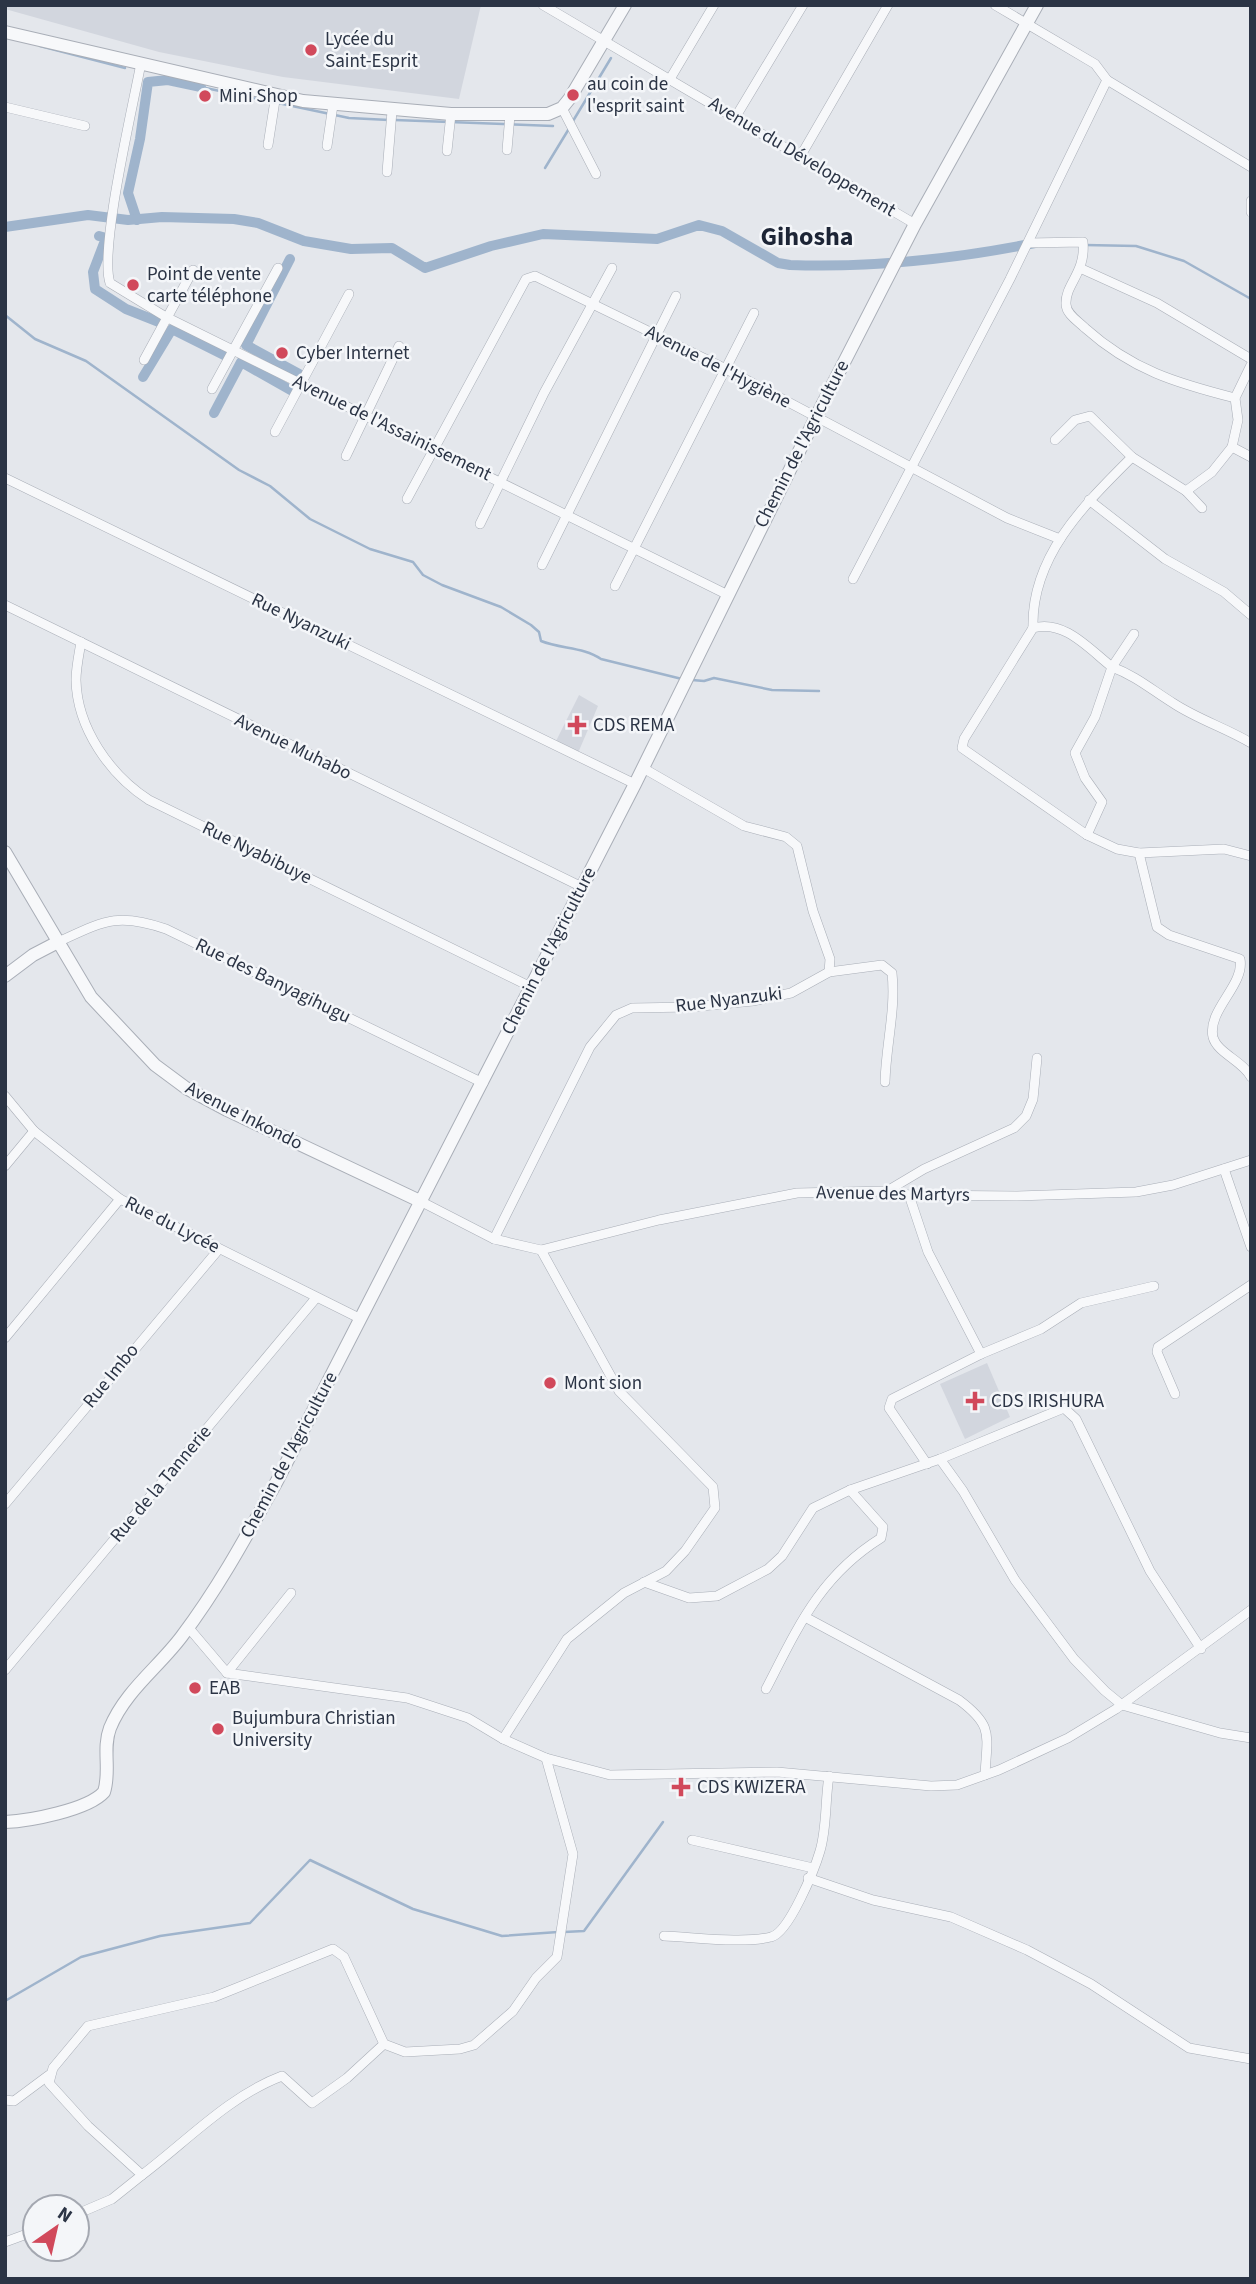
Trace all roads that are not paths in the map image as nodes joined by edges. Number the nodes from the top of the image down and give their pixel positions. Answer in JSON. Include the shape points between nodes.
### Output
{"nodes":[{"id":1,"x":543,"y":5,"type":"edge"},
{"id":2,"x":625,"y":5,"type":"edge"},
{"id":3,"x":714,"y":5,"type":"edge"},
{"id":4,"x":803,"y":5,"type":"edge"},
{"id":5,"x":888,"y":5,"type":"edge"},
{"id":6,"x":995,"y":5,"type":"edge"},
{"id":7,"x":1037,"y":5,"type":"edge"},
{"id":8,"x":1027,"y":25,"type":"junction"},
{"id":9,"x":5,"y":32,"type":"edge"},
{"id":10,"x":604,"y":40,"type":"junction"},
{"id":11,"x":141,"y":63,"type":"junction"},
{"id":12,"x":670,"y":79,"type":"junction"},
{"id":13,"x":1107,"y":80,"type":"junction"},
{"id":14,"x":275,"y":94,"type":"junction"},
{"id":15,"x":333,"y":105,"type":"junction"},
{"id":16,"x":5,"y":107,"type":"edge"},
{"id":17,"x":562,"y":108,"type":"junction"},
{"id":18,"x":392,"y":111,"type":"junction"},
{"id":19,"x":451,"y":114,"type":"junction"},
{"id":20,"x":510,"y":115,"type":"junction"},
{"id":21,"x":734,"y":118,"type":"junction"},
{"id":22,"x":85,"y":125,"type":"dead end"},
{"id":23,"x":268,"y":145,"type":"dead end"},
{"id":24,"x":327,"y":146,"type":"dead end"},
{"id":25,"x":447,"y":150,"type":"dead end"},
{"id":26,"x":507,"y":150,"type":"dead end"},
{"id":27,"x":800,"y":158,"type":"junction"},
{"id":28,"x":1251,"y":167,"type":"edge"},
{"id":29,"x":387,"y":172,"type":"dead end"},
{"id":30,"x":596,"y":174,"type":"dead end"},
{"id":31,"x":1251,"y":201,"type":"edge"},
{"id":32,"x":1251,"y":212,"type":"edge"},
{"id":33,"x":915,"y":224,"type":"junction"},
{"id":34,"x":1028,"y":243,"type":"junction"},
{"id":35,"x":278,"y":268,"type":"dead end"},
{"id":36,"x":612,"y":268,"type":"dead end"},
{"id":37,"x":1082,"y":269,"type":"junction"},
{"id":38,"x":193,"y":270,"type":"dead end"},
{"id":39,"x":349,"y":294,"type":"dead end"},
{"id":40,"x":676,"y":296,"type":"dead end"},
{"id":41,"x":590,"y":304,"type":"junction"},
{"id":42,"x":754,"y":313,"type":"dead end"},
{"id":43,"x":166,"y":317,"type":"junction"},
{"id":44,"x":656,"y":335,"type":"junction"},
{"id":45,"x":399,"y":346,"type":"dead end"},
{"id":46,"x":234,"y":350,"type":"junction"},
{"id":47,"x":1251,"y":359,"type":"edge"},
{"id":48,"x":144,"y":360,"type":"dead end"},
{"id":49,"x":1251,"y":365,"type":"edge"},
{"id":50,"x":724,"y":368,"type":"junction"},
{"id":51,"x":300,"y":384,"type":"junction"},
{"id":52,"x":212,"y":389,"type":"dead end"},
{"id":53,"x":1235,"y":398,"type":"junction"},
{"id":54,"x":364,"y":414,"type":"junction"},
{"id":55,"x":816,"y":417,"type":"junction"},
{"id":56,"x":275,"y":432,"type":"dead end"},
{"id":57,"x":1055,"y":440,"type":"dead end"},
{"id":58,"x":1231,"y":447,"type":"junction"},
{"id":59,"x":433,"y":449,"type":"junction"},
{"id":60,"x":346,"y":456,"type":"dead end"},
{"id":61,"x":1132,"y":457,"type":"junction"},
{"id":62,"x":1251,"y":457,"type":"edge"},
{"id":63,"x":911,"y":464,"type":"junction"},
{"id":64,"x":5,"y":478,"type":"edge"},
{"id":65,"x":502,"y":481,"type":"junction"},
{"id":66,"x":1186,"y":491,"type":"junction"},
{"id":67,"x":407,"y":499,"type":"dead end"},
{"id":68,"x":1089,"y":500,"type":"junction"},
{"id":69,"x":1202,"y":509,"type":"dead end"},
{"id":70,"x":567,"y":516,"type":"junction"},
{"id":71,"x":480,"y":524,"type":"dead end"},
{"id":72,"x":1060,"y":539,"type":"junction"},
{"id":73,"x":633,"y":548,"type":"junction"},
{"id":74,"x":542,"y":565,"type":"dead end"},
{"id":75,"x":853,"y":579,"type":"dead end"},
{"id":76,"x":615,"y":586,"type":"dead end"},
{"id":77,"x":726,"y":594,"type":"junction"},
{"id":78,"x":5,"y":605,"type":"edge"},
{"id":79,"x":1251,"y":615,"type":"edge"},
{"id":80,"x":1033,"y":628,"type":"junction"},
{"id":81,"x":1135,"y":634,"type":"dead end"},
{"id":82,"x":81,"y":642,"type":"junction"},
{"id":83,"x":1112,"y":667,"type":"junction"},
{"id":84,"x":1251,"y":743,"type":"edge"},
{"id":85,"x":643,"y":768,"type":"junction"},
{"id":86,"x":635,"y":784,"type":"junction"},
{"id":87,"x":1087,"y":835,"type":"junction"},
{"id":88,"x":5,"y":852,"type":"edge"},
{"id":89,"x":1139,"y":853,"type":"junction"},
{"id":90,"x":1251,"y":856,"type":"edge"},
{"id":91,"x":582,"y":887,"type":"junction"},
{"id":92,"x":58,"y":942,"type":"junction"},
{"id":93,"x":829,"y":972,"type":"junction"},
{"id":94,"x":5,"y":976,"type":"edge"},
{"id":95,"x":531,"y":987,"type":"junction"},
{"id":96,"x":1037,"y":1058,"type":"dead end"},
{"id":97,"x":1251,"y":1077,"type":"edge"},
{"id":98,"x":886,"y":1082,"type":"dead end"},
{"id":99,"x":483,"y":1083,"type":"junction"},
{"id":100,"x":5,"y":1097,"type":"edge"},
{"id":101,"x":34,"y":1131,"type":"junction"},
{"id":102,"x":1251,"y":1160,"type":"edge"},
{"id":103,"x":5,"y":1166,"type":"edge"},
{"id":104,"x":1224,"y":1169,"type":"junction"},
{"id":105,"x":887,"y":1191,"type":"junction"},
{"id":106,"x":909,"y":1195,"type":"junction"},
{"id":107,"x":120,"y":1199,"type":"junction"},
{"id":108,"x":422,"y":1202,"type":"junction"},
{"id":109,"x":494,"y":1239,"type":"junction"},
{"id":110,"x":1251,"y":1247,"type":"edge"},
{"id":111,"x":219,"y":1249,"type":"junction"},
{"id":112,"x":541,"y":1250,"type":"junction"},
{"id":113,"x":1251,"y":1285,"type":"edge"},
{"id":114,"x":1154,"y":1286,"type":"dead end"},
{"id":115,"x":316,"y":1298,"type":"junction"},
{"id":116,"x":361,"y":1320,"type":"junction"},
{"id":117,"x":5,"y":1338,"type":"edge"},
{"id":118,"x":981,"y":1354,"type":"junction"},
{"id":119,"x":1175,"y":1394,"type":"dead end"},
{"id":120,"x":940,"y":1459,"type":"junction"},
{"id":121,"x":927,"y":1464,"type":"junction"},
{"id":122,"x":850,"y":1490,"type":"junction"},
{"id":123,"x":5,"y":1504,"type":"edge"},
{"id":124,"x":644,"y":1582,"type":"junction"},
{"id":125,"x":291,"y":1593,"type":"dead end"},
{"id":126,"x":1251,"y":1610,"type":"edge"},
{"id":127,"x":805,"y":1617,"type":"junction"},
{"id":128,"x":188,"y":1627,"type":"junction"},
{"id":129,"x":1201,"y":1648,"type":"junction"},
{"id":130,"x":5,"y":1670,"type":"edge"},
{"id":131,"x":227,"y":1673,"type":"junction"},
{"id":132,"x":766,"y":1689,"type":"dead end"},
{"id":133,"x":1122,"y":1704,"type":"junction"},
{"id":134,"x":1251,"y":1738,"type":"edge"},
{"id":135,"x":503,"y":1739,"type":"junction"},
{"id":136,"x":545,"y":1758,"type":"junction"},
{"id":137,"x":829,"y":1776,"type":"junction"},
{"id":138,"x":985,"y":1776,"type":"junction"},
{"id":139,"x":5,"y":1822,"type":"edge"},
{"id":140,"x":692,"y":1840,"type":"dead end"},
{"id":141,"x":813,"y":1868,"type":"junction"},
{"id":142,"x":808,"y":1878,"type":"junction"},
{"id":143,"x":664,"y":1936,"type":"dead end"},
{"id":144,"x":384,"y":2044,"type":"junction"},
{"id":145,"x":1251,"y":2059,"type":"edge"},
{"id":146,"x":49,"y":2075,"type":"junction"},
{"id":147,"x":5,"y":2100,"type":"edge"},
{"id":148,"x":142,"y":2175,"type":"junction"},
{"id":149,"x":91,"y":2208,"type":"edge"}],
"edges":[{"from":1,"to":10,"type":"street","name":"Avenue du Développement"},
{"from":2,"to":10,"type":"street"},
{"from":3,"to":12,"type":"street"},
{"from":4,"to":21,"type":"street"},
{"from":5,"to":27,"type":"street"},
{"from":6,"to":8,"type":"street"},
{"from":7,"to":8,"type":"street","name":"Chemin de l'Agriculture"},
{"from":8,"to":13,"type":"street","via":[[1095,64]]},
{"from":8,"to":33,"type":"street","name":"Chemin de l'Agriculture"},
{"from":9,"to":11,"type":"street"},
{"from":10,"to":12,"type":"street","name":"Avenue du Développement"},
{"from":10,"to":17,"type":"street"},
{"from":11,"to":14,"type":"street"},
{"from":11,"to":43,"type":"street","name":"Avenue de l'Assainissement","via":[[106,270],[110,282],[122,292]]},
{"from":12,"to":21,"type":"street","name":"Avenue du Développement"},
{"from":13,"to":28,"type":"street"},
{"from":13,"to":34,"type":"street"},
{"from":14,"to":15,"type":"street"},
{"from":14,"to":23,"type":"street"},
{"from":15,"to":18,"type":"street"},
{"from":15,"to":24,"type":"street"},
{"from":16,"to":22,"type":"street"},
{"from":17,"to":20,"type":"street","via":[[548,114]]},
{"from":17,"to":30,"type":"street"},
{"from":18,"to":19,"type":"street"},
{"from":18,"to":29,"type":"street"},
{"from":19,"to":20,"type":"street"},
{"from":19,"to":25,"type":"street"},
{"from":20,"to":26,"type":"street"},
{"from":21,"to":27,"type":"street","name":"Avenue du Développement"},
{"from":27,"to":33,"type":"street","name":"Avenue du Développement"},
{"from":31,"to":32,"type":"street"},
{"from":33,"to":55,"type":"street","name":"Chemin de l'Agriculture"},
{"from":34,"to":37,"type":"street","via":[[1083,242]]},
{"from":34,"to":63,"type":"street"},
{"from":35,"to":46,"type":"street"},
{"from":36,"to":41,"type":"street"},
{"from":37,"to":47,"type":"street","via":[[1157,303]]},
{"from":37,"to":53,"type":"street","via":[[1067,296],[1067,312],[1103,344],[1157,376]]},
{"from":38,"to":43,"type":"street"},
{"from":39,"to":51,"type":"street"},
{"from":40,"to":44,"type":"street"},
{"from":41,"to":44,"type":"street","name":"Avenue de l'Hygiène"},
{"from":41,"to":59,"type":"street","name":"Avenue de l'Hygiène","via":[[535,276],[526,279]]},
{"from":41,"to":65,"type":"street"},
{"from":42,"to":50,"type":"street"},
{"from":43,"to":46,"type":"street","name":"Avenue de l'Assainissement"},
{"from":43,"to":48,"type":"street"},
{"from":44,"to":50,"type":"street","name":"Avenue de l'Hygiène"},
{"from":44,"to":70,"type":"street"},
{"from":45,"to":54,"type":"street"},
{"from":46,"to":51,"type":"street","name":"Avenue de l'Assainissement"},
{"from":46,"to":52,"type":"street"},
{"from":49,"to":53,"type":"street"},
{"from":50,"to":55,"type":"street","name":"Avenue de l'Hygiène"},
{"from":50,"to":73,"type":"street"},
{"from":51,"to":54,"type":"street","name":"Avenue de l'Assainissement"},
{"from":51,"to":56,"type":"street"},
{"from":53,"to":58,"type":"street","via":[[1238,419]]},
{"from":54,"to":59,"type":"street","name":"Avenue de l'Assainissement"},
{"from":54,"to":60,"type":"street"},
{"from":55,"to":63,"type":"street","name":"Avenue de l'Hygiène"},
{"from":55,"to":77,"type":"street","name":"Chemin de l'Agriculture"},
{"from":57,"to":61,"type":"street","via":[[1075,420],[1090,416]]},
{"from":58,"to":62,"type":"street"},
{"from":58,"to":66,"type":"street","via":[[1212,472]]},
{"from":59,"to":65,"type":"street","name":"Avenue de l'Assainissement"},
{"from":59,"to":67,"type":"street","name":"Avenue de l'Hygiène"},
{"from":61,"to":66,"type":"street"},
{"from":61,"to":68,"type":"street"},
{"from":63,"to":72,"type":"street","name":"Avenue de l'Hygiène","via":[[996,512]]},
{"from":63,"to":75,"type":"street"},
{"from":64,"to":86,"type":"street","name":"Rue Nyanzuki"},
{"from":65,"to":70,"type":"street","name":"Avenue de l'Assainissement"},
{"from":65,"to":71,"type":"street"},
{"from":66,"to":69,"type":"street"},
{"from":68,"to":72,"type":"street"},
{"from":68,"to":79,"type":"street","via":[[1165,559],[1224,592]]},
{"from":70,"to":73,"type":"street","name":"Avenue de l'Assainissement"},
{"from":70,"to":74,"type":"street"},
{"from":72,"to":80,"type":"street","via":[[1035,588]]},
{"from":73,"to":76,"type":"street"},
{"from":73,"to":77,"type":"street","name":"Avenue de l'Assainissement"},
{"from":77,"to":85,"type":"street","name":"Chemin de l'Agriculture"},
{"from":78,"to":82,"type":"street","name":"Avenue Muhabo"},
{"from":80,"to":83,"type":"street","via":[[1065,630]]},
{"from":80,"to":87,"type":"street","via":[[962,748]]},
{"from":81,"to":83,"type":"street"},
{"from":82,"to":91,"type":"street","name":"Avenue Muhabo"},
{"from":82,"to":95,"type":"street","name":"Rue Nyabibuye","via":[[76,680],[81,710],[109,765],[127,786]]},
{"from":83,"to":84,"type":"street"},
{"from":83,"to":87,"type":"street","via":[[1095,717],[1075,754],[1102,802]]},
{"from":85,"to":86,"type":"street","name":"Chemin de l'Agriculture"},
{"from":85,"to":93,"type":"street","via":[[744,826],[786,837],[797,846],[830,958]]},
{"from":86,"to":91,"type":"street","name":"Chemin de l'Agriculture"},
{"from":87,"to":89,"type":"street"},
{"from":88,"to":92,"type":"street","name":"Avenue Inkondo"},
{"from":89,"to":90,"type":"street","via":[[1224,849]]},
{"from":89,"to":97,"type":"street","via":[[1157,927],[1240,959],[1239,972],[1213,1027],[1213,1038]]},
{"from":91,"to":95,"type":"street","name":"Chemin de l'Agriculture"},
{"from":92,"to":94,"type":"street"},
{"from":92,"to":99,"type":"street","name":"Rue des Banyagihugu","via":[[118,918],[139,920]]},
{"from":92,"to":108,"type":"street","name":"Avenue Inkondo","via":[[91,997],[155,1065],[186,1088]]},
{"from":93,"to":98,"type":"street","via":[[882,965],[892,973],[895,1004],[887,1040]]},
{"from":93,"to":109,"type":"street","name":"Rue Nyanzuki","via":[[792,993],[753,1001],[632,1008],[616,1014],[590,1048]]},
{"from":95,"to":99,"type":"street","name":"Chemin de l'Agriculture"},
{"from":96,"to":105,"type":"street","via":[[1033,1100],[1014,1128]]},
{"from":99,"to":108,"type":"street","name":"Chemin de l'Agriculture"},
{"from":100,"to":101,"type":"street","name":"Rue du Lycée"},
{"from":101,"to":103,"type":"street"},
{"from":101,"to":107,"type":"street","name":"Rue du Lycée"},
{"from":102,"to":104,"type":"street","name":"Avenue des Martyrs"},
{"from":104,"to":106,"type":"street","name":"Avenue des Martyrs","via":[[1136,1192]]},
{"from":104,"to":110,"type":"street"},
{"from":105,"to":106,"type":"street","name":"Avenue des Martyrs"},
{"from":105,"to":112,"type":"street","name":"Avenue des Martyrs","via":[[785,1195]]},
{"from":106,"to":118,"type":"street","via":[[928,1252]]},
{"from":107,"to":111,"type":"street","name":"Rue du Lycée"},
{"from":107,"to":117,"type":"street"},
{"from":108,"to":109,"type":"street","name":"Avenue des Martyrs"},
{"from":108,"to":116,"type":"street","name":"Chemin de l'Agriculture"},
{"from":109,"to":112,"type":"street","name":"Avenue des Martyrs"},
{"from":111,"to":115,"type":"street","name":"Rue du Lycée"},
{"from":111,"to":123,"type":"street","name":"Rue Imbo"},
{"from":112,"to":124,"type":"street","via":[[619,1391],[713,1487],[715,1508],[707,1522],[666,1571]]},
{"from":113,"to":119,"type":"street","via":[[1158,1347]]},
{"from":114,"to":118,"type":"street","via":[[1081,1303],[1041,1329]]},
{"from":115,"to":116,"type":"street","name":"Rue du Lycée"},
{"from":115,"to":130,"type":"street","name":"Rue de la Tannerie"},
{"from":116,"to":128,"type":"street","name":"Chemin de l'Agriculture","via":[[223,1579]]},
{"from":118,"to":121,"type":"street","via":[[889,1404]]},
{"from":120,"to":121,"type":"street"},
{"from":120,"to":129,"type":"street","via":[[1057,1409],[1071,1412],[1150,1571]]},
{"from":120,"to":133,"type":"street","via":[[1015,1580],[1085,1672]]},
{"from":121,"to":122,"type":"street"},
{"from":122,"to":124,"type":"street","via":[[813,1508],[782,1556],[768,1569],[717,1596],[689,1598]]},
{"from":122,"to":127,"type":"street","via":[[884,1532],[845,1563]]},
{"from":124,"to":135,"type":"street","via":[[567,1639]]},
{"from":125,"to":131,"type":"street"},
{"from":126,"to":129,"type":"street"},
{"from":127,"to":132,"type":"street"},
{"from":127,"to":138,"type":"street","via":[[978,1714],[987,1733]]},
{"from":128,"to":131,"type":"street"},
{"from":128,"to":139,"type":"street","name":"Chemin de l'Agriculture","via":[[132,1691],[111,1727],[106,1743],[106,1786],[100,1796],[37,1818]]},
{"from":129,"to":133,"type":"street"},
{"from":131,"to":135,"type":"street","via":[[408,1698],[468,1718]]},
{"from":133,"to":134,"type":"street"},
{"from":133,"to":138,"type":"street","via":[[1068,1738]]},
{"from":135,"to":136,"type":"street"},
{"from":136,"to":137,"type":"street","via":[[610,1775],[700,1771]]},
{"from":136,"to":144,"type":"street","via":[[573,1854],[557,1957],[513,2011],[474,2045],[405,2052]]},
{"from":137,"to":138,"type":"street","via":[[930,1786],[957,1785]]},
{"from":137,"to":141,"type":"street","via":[[822,1841]]},
{"from":140,"to":141,"type":"street"},
{"from":141,"to":142,"type":"street"},
{"from":142,"to":143,"type":"street","via":[[786,1925],[772,1937]]},
{"from":142,"to":145,"type":"street","via":[[873,1900],[951,1917],[1091,1984],[1189,2048]]},
{"from":144,"to":146,"type":"street","via":[[341,1951],[333,1949],[214,1997],[88,2026]]},
{"from":144,"to":148,"type":"street","via":[[312,2104],[282,2076],[265,2082],[198,2128]]},
{"from":146,"to":147,"type":"street","via":[[14,2101]]},
{"from":146,"to":148,"type":"street","via":[[49,2083],[67,2105]]},
{"from":148,"to":149,"type":"street","via":[[112,2199]]}]}
